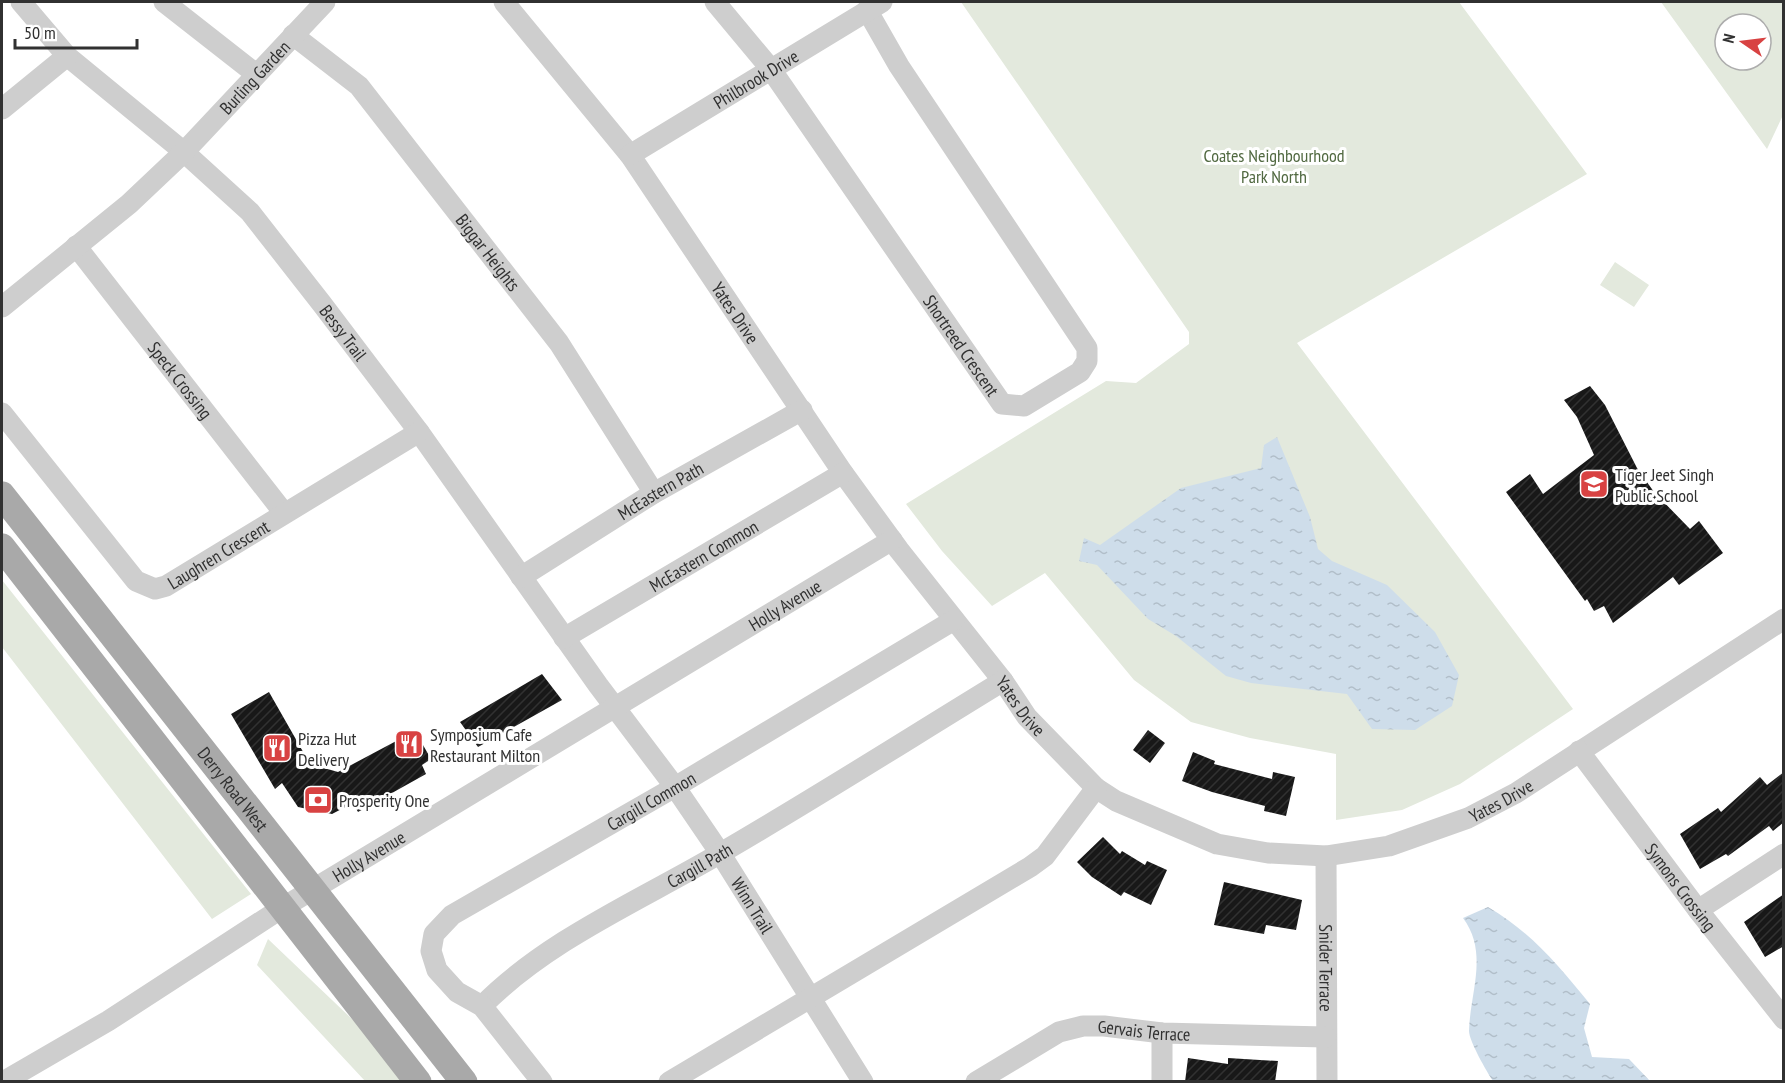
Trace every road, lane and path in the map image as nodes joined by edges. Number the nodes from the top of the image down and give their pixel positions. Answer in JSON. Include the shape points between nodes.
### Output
{"nodes":[{"id":1,"x":21,"y":2,"type":"edge"},
{"id":2,"x":164,"y":2,"type":"edge"},
{"id":3,"x":325,"y":2,"type":"edge"},
{"id":4,"x":504,"y":2,"type":"edge"},
{"id":5,"x":715,"y":2,"type":"edge"},
{"id":6,"x":874,"y":6,"type":"edge"},
{"id":7,"x":293,"y":35,"type":"junction"},
{"id":8,"x":67,"y":56,"type":"junction"},
{"id":9,"x":770,"y":68,"type":"junction"},
{"id":10,"x":256,"y":74,"type":"junction"},
{"id":11,"x":2,"y":109,"type":"edge"},
{"id":12,"x":184,"y":152,"type":"junction"},
{"id":13,"x":630,"y":155,"type":"junction"},
{"id":14,"x":76,"y":246,"type":"junction"},
{"id":15,"x":2,"y":307,"type":"edge"},
{"id":16,"x":802,"y":410,"type":"junction"},
{"id":17,"x":2,"y":413,"type":"edge"},
{"id":18,"x":419,"y":432,"type":"junction"},
{"id":19,"x":843,"y":473,"type":"junction"},
{"id":20,"x":654,"y":493,"type":"junction"},
{"id":21,"x":2,"y":495,"type":"edge"},
{"id":22,"x":284,"y":513,"type":"junction"},
{"id":23,"x":892,"y":540,"type":"junction"},
{"id":24,"x":2,"y":547,"type":"edge"},
{"id":25,"x":521,"y":577,"type":"junction"},
{"id":26,"x":1784,"y":619,"type":"edge"},
{"id":27,"x":954,"y":620,"type":"junction"},
{"id":28,"x":564,"y":638,"type":"junction"},
{"id":29,"x":1003,"y":681,"type":"junction"},
{"id":30,"x":614,"y":708,"type":"junction"},
{"id":31,"x":1579,"y":751,"type":"junction"},
{"id":32,"x":675,"y":787,"type":"junction"},
{"id":33,"x":1096,"y":788,"type":"junction"},
{"id":34,"x":720,"y":853,"type":"junction"},
{"id":35,"x":1784,"y":854,"type":"edge"},
{"id":36,"x":1326,"y":856,"type":"junction"},
{"id":37,"x":314,"y":889,"type":"junction"},
{"id":38,"x":282,"y":908,"type":"junction"},
{"id":39,"x":1698,"y":910,"type":"junction"},
{"id":40,"x":811,"y":999,"type":"junction"},
{"id":41,"x":482,"y":1006,"type":"junction"},
{"id":42,"x":1784,"y":1019,"type":"edge"},
{"id":43,"x":1162,"y":1033,"type":"junction"},
{"id":44,"x":1326,"y":1037,"type":"junction"},
{"id":45,"x":3,"y":1082,"type":"edge"},
{"id":46,"x":418,"y":1082,"type":"edge"},
{"id":47,"x":464,"y":1082,"type":"edge"},
{"id":48,"x":542,"y":1082,"type":"edge"},
{"id":49,"x":669,"y":1082,"type":"edge"},
{"id":50,"x":863,"y":1082,"type":"edge"},
{"id":51,"x":976,"y":1082,"type":"edge"},
{"id":52,"x":1162,"y":1082,"type":"edge"},
{"id":53,"x":1327,"y":1082,"type":"edge"}],
"edges":[{"from":1,"to":8,"type":"street","name":"Bessy Trail"},
{"from":2,"to":10,"type":"street"},
{"from":3,"to":7,"type":"street","name":"Burling Garden"},
{"from":4,"to":13,"type":"street","name":"Yates Drive"},
{"from":5,"to":9,"type":"street"},
{"from":6,"to":9,"type":"street","name":"Philbrook Drive"},
{"from":6,"to":9,"type":"street","name":"Shortreed Crescent","via":[[899,66],[1087,348],[1087,361],[1080,372],[1024,406],[1002,405]]},
{"from":7,"to":10,"type":"street","name":"Burling Garden"},
{"from":7,"to":20,"type":"street","name":"Biggar Heights","via":[[359,86],[559,343]]},
{"from":8,"to":11,"type":"street"},
{"from":8,"to":12,"type":"street","name":"Bessy Trail"},
{"from":9,"to":13,"type":"street","name":"Philbrook Drive"},
{"from":10,"to":12,"type":"street","name":"Burling Garden"},
{"from":12,"to":14,"type":"street","via":[[129,204]]},
{"from":12,"to":18,"type":"street","name":"Bessy Trail","via":[[250,212]]},
{"from":13,"to":16,"type":"street","name":"Yates Drive"},
{"from":14,"to":15,"type":"street"},
{"from":14,"to":22,"type":"street","name":"Speck Crossing"},
{"from":16,"to":19,"type":"street","name":"Yates Drive"},
{"from":16,"to":20,"type":"street","name":"McEastern Path"},
{"from":17,"to":22,"type":"street","name":"Laughren Crescent","via":[[136,581],[147,588],[166,586]]},
{"from":18,"to":22,"type":"street","name":"Laughren Crescent"},
{"from":18,"to":25,"type":"street","name":"Bessy Trail"},
{"from":19,"to":23,"type":"street","name":"Yates Drive"},
{"from":19,"to":28,"type":"street","name":"McEastern Common"},
{"from":20,"to":25,"type":"street","name":"McEastern Path"},
{"from":21,"to":37,"type":"main road","name":"Derry Road West"},
{"from":23,"to":27,"type":"street","name":"Yates Drive"},
{"from":23,"to":30,"type":"street","name":"Holly Avenue"},
{"from":24,"to":38,"type":"main road","name":"Derry Road West"},
{"from":25,"to":28,"type":"street","name":"Bessy Trail"},
{"from":26,"to":31,"type":"street","name":"Yates Drive"},
{"from":27,"to":29,"type":"street","name":"Yates Drive"},
{"from":27,"to":32,"type":"street","name":"Cargill Common"},
{"from":28,"to":30,"type":"street","name":"Bessy Trail"},
{"from":29,"to":33,"type":"street","name":"Yates Drive","via":[[1027,717]]},
{"from":29,"to":34,"type":"street","name":"Cargill Path"},
{"from":30,"to":32,"type":"street","name":"Winn Trail"},
{"from":30,"to":37,"type":"street","name":"Holly Avenue"},
{"from":31,"to":36,"type":"street","name":"Yates Drive","via":[[1516,793],[1468,818],[1389,846]]},
{"from":31,"to":39,"type":"street","name":"Symons Crossing"},
{"from":32,"to":34,"type":"street","name":"Winn Trail"},
{"from":32,"to":41,"type":"street","name":"Cargill Common","via":[[452,915],[434,934],[431,951],[437,970],[458,992]]},
{"from":33,"to":36,"type":"street","name":"Yates Drive","via":[[1217,844],[1268,854]]},
{"from":33,"to":40,"type":"street","via":[[1046,856]]},
{"from":34,"to":40,"type":"street","name":"Winn Trail"},
{"from":34,"to":41,"type":"street","name":"Cargill Path","via":[[572,938],[504,984]]},
{"from":35,"to":39,"type":"street"},
{"from":36,"to":44,"type":"street","name":"Snider Terrace"},
{"from":37,"to":38,"type":"street","name":"Holly Avenue"},
{"from":37,"to":47,"type":"main road","name":"Derry Road West"},
{"from":38,"to":45,"type":"street","name":"Holly Avenue","via":[[158,990]]},
{"from":38,"to":46,"type":"main road","name":"Derry Road West"},
{"from":39,"to":42,"type":"street","name":"Symons Crossing"},
{"from":40,"to":49,"type":"street"},
{"from":40,"to":50,"type":"street","name":"Winn Trail"},
{"from":41,"to":48,"type":"street"},
{"from":43,"to":44,"type":"street","name":"Gervais Terrace"},
{"from":43,"to":51,"type":"street","name":"Gervais Terrace","via":[[1104,1026],[1059,1032]]},
{"from":43,"to":52,"type":"street"},
{"from":44,"to":53,"type":"street","name":"Snider Terrace"}]}
